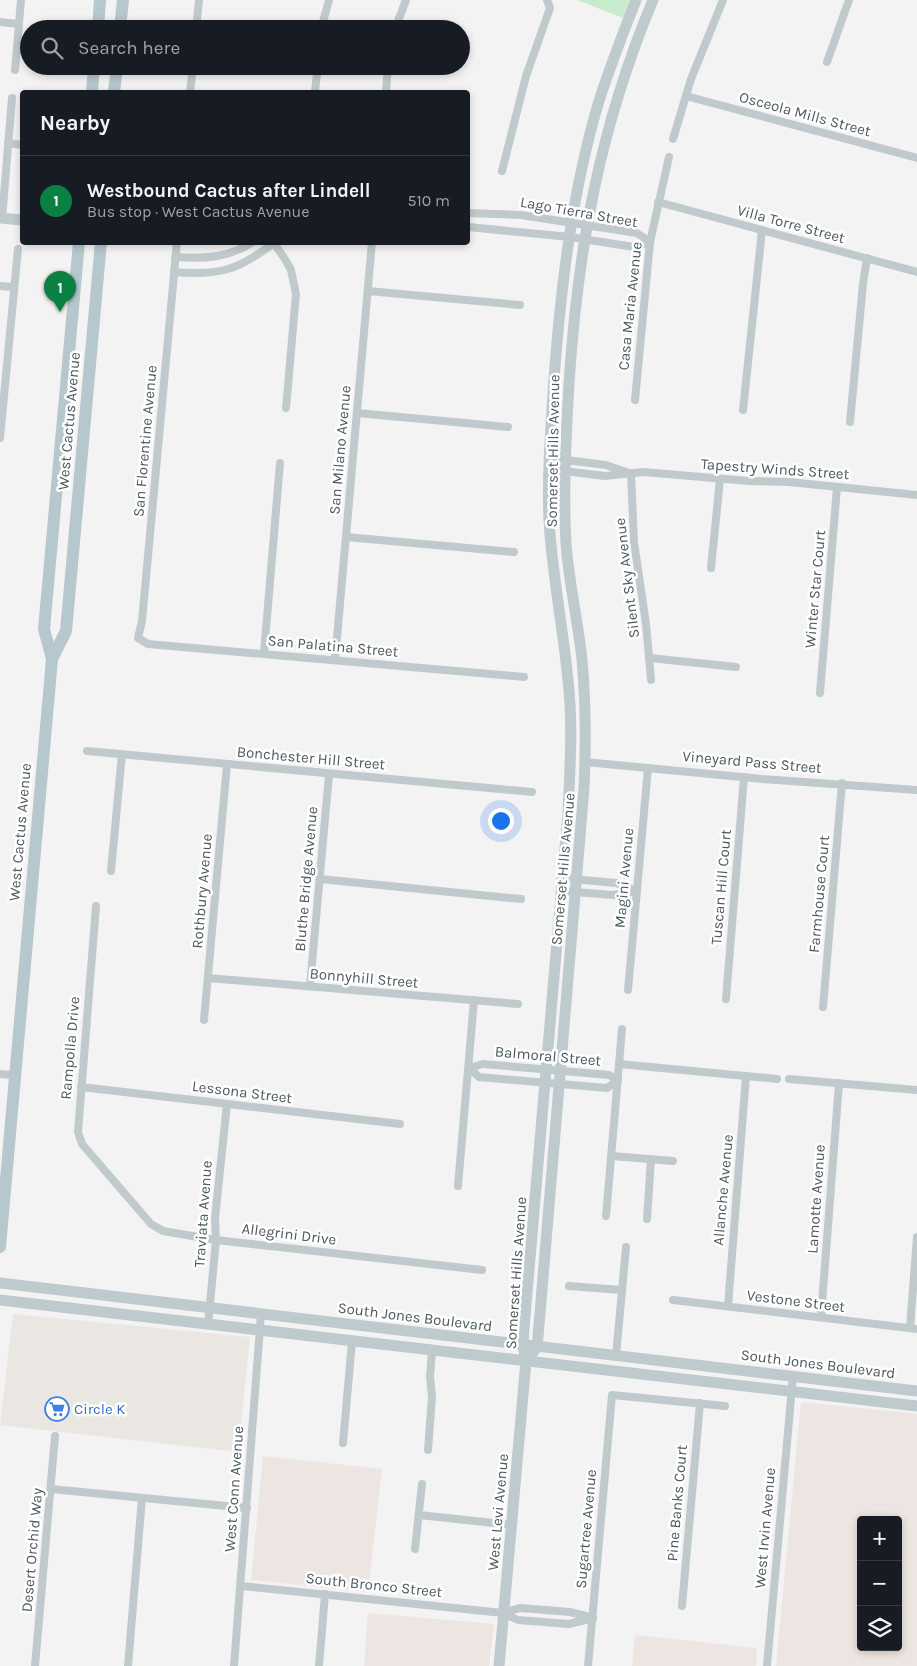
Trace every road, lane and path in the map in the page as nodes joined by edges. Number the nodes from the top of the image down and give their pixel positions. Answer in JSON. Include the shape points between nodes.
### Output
{"nodes":[{"id":1,"x":21,"y":0,"type":"edge"},
{"id":2,"x":100,"y":0,"type":"edge"},
{"id":3,"x":123,"y":0,"type":"edge"},
{"id":4,"x":199,"y":0,"type":"edge"},
{"id":5,"x":329,"y":0,"type":"edge"},
{"id":6,"x":406,"y":0,"type":"edge"},
{"id":7,"x":636,"y":0,"type":"edge"},
{"id":8,"x":653,"y":0,"type":"edge"},
{"id":9,"x":723,"y":0,"type":"edge"},
{"id":10,"x":849,"y":0,"type":"edge"},
{"id":11,"x":548,"y":2,"type":"edge"},
{"id":12,"x":99,"y":20,"type":"edge"},
{"id":13,"x":121,"y":20,"type":"edge"},
{"id":14,"x":197,"y":20,"type":"edge"},
{"id":15,"x":323,"y":20,"type":"edge"},
{"id":16,"x":398,"y":20,"type":"edge"},
{"id":17,"x":0,"y":22,"type":"edge"},
{"id":18,"x":19,"y":24,"type":"junction"},
{"id":19,"x":17,"y":49,"type":"junction"},
{"id":20,"x":20,"y":49,"type":"edge"},
{"id":21,"x":827,"y":62,"type":"dead end"},
{"id":22,"x":15,"y":70,"type":"dead end"},
{"id":23,"x":93,"y":75,"type":"edge"},
{"id":24,"x":116,"y":75,"type":"edge"},
{"id":25,"x":192,"y":75,"type":"edge"},
{"id":26,"x":317,"y":75,"type":"edge"},
{"id":27,"x":387,"y":75,"type":"edge"},
{"id":28,"x":92,"y":90,"type":"edge"},
{"id":29,"x":114,"y":90,"type":"edge"},
{"id":30,"x":190,"y":90,"type":"edge"},
{"id":31,"x":315,"y":90,"type":"edge"},
{"id":32,"x":386,"y":90,"type":"edge"},
{"id":33,"x":686,"y":96,"type":"junction"},
{"id":34,"x":12,"y":98,"type":"dead end"},
{"id":35,"x":673,"y":139,"type":"dead end"},
{"id":36,"x":8,"y":143,"type":"junction"},
{"id":37,"x":20,"y":145,"type":"edge"},
{"id":38,"x":669,"y":156,"type":"dead end"},
{"id":39,"x":917,"y":158,"type":"edge"},
{"id":40,"x":502,"y":171,"type":"dead end"},
{"id":41,"x":658,"y":202,"type":"junction"},
{"id":42,"x":470,"y":213,"type":"edge"},
{"id":43,"x":1,"y":218,"type":"edge"},
{"id":44,"x":20,"y":220,"type":"edge"},
{"id":45,"x":572,"y":223,"type":"junction"},
{"id":46,"x":586,"y":226,"type":"junction"},
{"id":47,"x":470,"y":227,"type":"edge"},
{"id":48,"x":762,"y":230,"type":"junction"},
{"id":49,"x":570,"y":236,"type":"junction"},
{"id":50,"x":584,"y":239,"type":"junction"},
{"id":51,"x":650,"y":242,"type":"junction"},
{"id":52,"x":79,"y":245,"type":"edge"},
{"id":53,"x":101,"y":245,"type":"edge"},
{"id":54,"x":176,"y":245,"type":"edge"},
{"id":55,"x":247,"y":245,"type":"edge"},
{"id":56,"x":271,"y":245,"type":"edge"},
{"id":57,"x":275,"y":245,"type":"edge"},
{"id":58,"x":372,"y":245,"type":"edge"},
{"id":59,"x":18,"y":249,"type":"dead end"},
{"id":60,"x":175,"y":257,"type":"junction"},
{"id":61,"x":868,"y":258,"type":"junction"},
{"id":62,"x":174,"y":272,"type":"junction"},
{"id":63,"x":917,"y":272,"type":"edge"},
{"id":64,"x":0,"y":286,"type":"edge"},
{"id":65,"x":14,"y":287,"type":"junction"},
{"id":66,"x":368,"y":291,"type":"junction"},
{"id":67,"x":520,"y":305,"type":"dead end"},
{"id":68,"x":635,"y":400,"type":"dead end"},
{"id":69,"x":286,"y":408,"type":"dead end"},
{"id":70,"x":742,"y":410,"type":"dead end"},
{"id":71,"x":357,"y":413,"type":"junction"},
{"id":72,"x":850,"y":422,"type":"dead end"},
{"id":73,"x":508,"y":427,"type":"dead end"},
{"id":74,"x":0,"y":438,"type":"edge"},
{"id":75,"x":280,"y":463,"type":"dead end"},
{"id":76,"x":548,"y":464,"type":"junction"},
{"id":77,"x":565,"y":466,"type":"junction"},
{"id":78,"x":631,"y":473,"type":"junction"},
{"id":79,"x":720,"y":479,"type":"junction"},
{"id":80,"x":837,"y":487,"type":"junction"},
{"id":81,"x":917,"y":495,"type":"edge"},
{"id":82,"x":346,"y":537,"type":"junction"},
{"id":83,"x":514,"y":552,"type":"dead end"},
{"id":84,"x":712,"y":568,"type":"dead end"},
{"id":85,"x":141,"y":640,"type":"joint"},
{"id":86,"x":264,"y":653,"type":"junction"},
{"id":87,"x":650,"y":658,"type":"junction"},
{"id":88,"x":52,"y":659,"type":"junction"},
{"id":89,"x":334,"y":660,"type":"junction"},
{"id":90,"x":736,"y":667,"type":"dead end"},
{"id":91,"x":524,"y":677,"type":"dead end"},
{"id":92,"x":652,"y":680,"type":"dead end"},
{"id":93,"x":820,"y":693,"type":"dead end"},
{"id":94,"x":87,"y":751,"type":"dead end"},
{"id":95,"x":122,"y":754,"type":"junction"},
{"id":96,"x":585,"y":762,"type":"junction"},
{"id":97,"x":227,"y":764,"type":"junction"},
{"id":98,"x":648,"y":768,"type":"junction"},
{"id":99,"x":330,"y":774,"type":"junction"},
{"id":100,"x":744,"y":777,"type":"junction"},
{"id":101,"x":842,"y":783,"type":"junction"},
{"id":102,"x":917,"y":790,"type":"edge"},
{"id":103,"x":532,"y":792,"type":"dead end"},
{"id":104,"x":111,"y":871,"type":"dead end"},
{"id":105,"x":562,"y":878,"type":"junction"},
{"id":106,"x":320,"y":879,"type":"junction"},
{"id":107,"x":578,"y":879,"type":"junction"},
{"id":108,"x":561,"y":891,"type":"junction"},
{"id":109,"x":637,"y":891,"type":"junction"},
{"id":110,"x":576,"y":892,"type":"junction"},
{"id":111,"x":521,"y":899,"type":"dead end"},
{"id":112,"x":96,"y":906,"type":"dead end"},
{"id":113,"x":208,"y":978,"type":"junction"},
{"id":114,"x":310,"y":986,"type":"junction"},
{"id":115,"x":628,"y":990,"type":"dead end"},
{"id":116,"x":726,"y":998,"type":"dead end"},
{"id":117,"x":474,"y":1000,"type":"junction"},
{"id":118,"x":518,"y":1004,"type":"dead end"},
{"id":119,"x":823,"y":1007,"type":"dead end"},
{"id":120,"x":204,"y":1020,"type":"dead end"},
{"id":121,"x":622,"y":1029,"type":"dead end"},
{"id":122,"x":619,"y":1064,"type":"junction"},
{"id":123,"x":468,"y":1068,"type":"junction"},
{"id":124,"x":546,"y":1070,"type":"junction"},
{"id":125,"x":560,"y":1071,"type":"junction"},
{"id":126,"x":0,"y":1074,"type":"edge"},
{"id":127,"x":16,"y":1075,"type":"junction"},
{"id":128,"x":746,"y":1076,"type":"junction"},
{"id":129,"x":777,"y":1079,"type":"dead end"},
{"id":130,"x":789,"y":1079,"type":"dead end"},
{"id":131,"x":618,"y":1080,"type":"junction"},
{"id":132,"x":545,"y":1083,"type":"junction"},
{"id":133,"x":839,"y":1083,"type":"junction"},
{"id":134,"x":560,"y":1084,"type":"junction"},
{"id":135,"x":81,"y":1087,"type":"junction"},
{"id":136,"x":917,"y":1090,"type":"edge"},
{"id":137,"x":226,"y":1104,"type":"junction"},
{"id":138,"x":400,"y":1124,"type":"dead end"},
{"id":139,"x":612,"y":1156,"type":"junction"},
{"id":140,"x":651,"y":1159,"type":"junction"},
{"id":141,"x":673,"y":1161,"type":"dead end"},
{"id":142,"x":113,"y":1181,"type":"joint"},
{"id":143,"x":458,"y":1186,"type":"dead end"},
{"id":144,"x":606,"y":1216,"type":"dead end"},
{"id":145,"x":646,"y":1219,"type":"dead end"},
{"id":146,"x":917,"y":1238,"type":"edge"},
{"id":147,"x":216,"y":1240,"type":"junction"},
{"id":148,"x":0,"y":1247,"type":"edge"},
{"id":149,"x":626,"y":1247,"type":"dead end"},
{"id":150,"x":482,"y":1270,"type":"dead end"},
{"id":151,"x":0,"y":1283,"type":"edge"},
{"id":152,"x":569,"y":1286,"type":"dead end"},
{"id":153,"x":622,"y":1290,"type":"junction"},
{"id":154,"x":0,"y":1300,"type":"edge"},
{"id":155,"x":673,"y":1300,"type":"dead end"},
{"id":156,"x":728,"y":1306,"type":"junction"},
{"id":157,"x":209,"y":1308,"type":"junction"},
{"id":158,"x":261,"y":1314,"type":"junction"},
{"id":159,"x":821,"y":1317,"type":"junction"},
{"id":160,"x":208,"y":1325,"type":"junction"},
{"id":161,"x":913,"y":1328,"type":"edge"},
{"id":162,"x":260,"y":1331,"type":"junction"},
{"id":163,"x":352,"y":1342,"type":"junction"},
{"id":164,"x":523,"y":1345,"type":"junction"},
{"id":165,"x":537,"y":1347,"type":"junction"},
{"id":166,"x":432,"y":1351,"type":"junction"},
{"id":167,"x":616,"y":1356,"type":"junction"},
{"id":168,"x":526,"y":1361,"type":"junction"},
{"id":169,"x":793,"y":1376,"type":"junction"},
{"id":170,"x":917,"y":1391,"type":"edge"},
{"id":171,"x":791,"y":1392,"type":"junction"},
{"id":172,"x":700,"y":1403,"type":"junction"},
{"id":173,"x":725,"y":1406,"type":"dead end"},
{"id":174,"x":917,"y":1406,"type":"edge"},
{"id":175,"x":55,"y":1436,"type":"dead end"},
{"id":176,"x":343,"y":1443,"type":"dead end"},
{"id":177,"x":428,"y":1450,"type":"dead end"},
{"id":178,"x":422,"y":1484,"type":"dead end"},
{"id":179,"x":51,"y":1489,"type":"junction"},
{"id":180,"x":142,"y":1498,"type":"junction"},
{"id":181,"x":247,"y":1508,"type":"junction"},
{"id":182,"x":419,"y":1515,"type":"junction"},
{"id":183,"x":512,"y":1525,"type":"junction"},
{"id":184,"x":415,"y":1549,"type":"dead end"},
{"id":185,"x":241,"y":1586,"type":"junction"},
{"id":186,"x":325,"y":1594,"type":"junction"},
{"id":187,"x":682,"y":1606,"type":"dead end"},
{"id":188,"x":503,"y":1613,"type":"junction"},
{"id":189,"x":592,"y":1618,"type":"junction"},
{"id":190,"x":35,"y":1666,"type":"edge"},
{"id":191,"x":128,"y":1666,"type":"edge"},
{"id":192,"x":234,"y":1666,"type":"edge"},
{"id":193,"x":319,"y":1666,"type":"edge"},
{"id":194,"x":498,"y":1666,"type":"edge"},
{"id":195,"x":588,"y":1666,"type":"edge"},
{"id":196,"x":766,"y":1666,"type":"edge"}],
"edges":[{"from":1,"to":18,"type":"street"},
{"from":2,"to":12,"type":"main road"},
{"from":3,"to":13,"type":"main road"},
{"from":4,"to":14,"type":"street"},
{"from":5,"to":15,"type":"street"},
{"from":6,"to":16,"type":"street"},
{"from":7,"to":45,"type":"main road","name":"Somerset Hills Avenue","via":[[599,102]]},
{"from":8,"to":46,"type":"main road","name":"Somerset Hills Avenue","via":[[610,120]]},
{"from":9,"to":33,"type":"street"},
{"from":10,"to":21,"type":"street"},
{"from":11,"to":40,"type":"street","via":[[548,16],[526,76]]},
{"from":17,"to":18,"type":"street"},
{"from":18,"to":19,"type":"street"},
{"from":19,"to":20,"type":"street"},
{"from":19,"to":22,"type":"street"},
{"from":23,"to":28,"type":"main road"},
{"from":24,"to":29,"type":"main road"},
{"from":25,"to":30,"type":"street"},
{"from":26,"to":31,"type":"street"},
{"from":27,"to":32,"type":"street"},
{"from":33,"to":35,"type":"street"},
{"from":33,"to":39,"type":"street","name":"Osceola Mills Street"},
{"from":34,"to":36,"type":"street"},
{"from":36,"to":37,"type":"street"},
{"from":36,"to":43,"type":"street"},
{"from":38,"to":41,"type":"street","name":"Casa Maria Avenue"},
{"from":41,"to":48,"type":"street","name":"Villa Torre Street"},
{"from":41,"to":51,"type":"street","name":"Casa Maria Avenue"},
{"from":42,"to":45,"type":"street","name":"Lago Tierra Street","via":[[521,215]]},
{"from":43,"to":44,"type":"main road"},
{"from":45,"to":46,"type":"street","name":"Lago Tierra Street"},
{"from":45,"to":49,"type":"main road","name":"Somerset Hills Avenue"},
{"from":46,"to":50,"type":"main road","name":"Somerset Hills Avenue"},
{"from":46,"to":51,"type":"street","name":"Lago Tierra Street","via":[[637,233]]},
{"from":47,"to":49,"type":"street","name":"Lago Tierra Street"},
{"from":48,"to":61,"type":"street","name":"Villa Torre Street"},
{"from":48,"to":70,"type":"street"},
{"from":49,"to":50,"type":"street","name":"Lago Tierra Street"},
{"from":49,"to":76,"type":"main road","name":"Somerset Hills Avenue","via":[[556,355]]},
{"from":50,"to":51,"type":"street","name":"Lago Tierra Street","via":[[634,247]]},
{"from":50,"to":77,"type":"main road","name":"Somerset Hills Avenue","via":[[572,339]]},
{"from":51,"to":68,"type":"street","name":"Casa Maria Avenue"},
{"from":52,"to":88,"type":"main road","name":"West Cactus Avenue","via":[[44,629]]},
{"from":53,"to":88,"type":"main road","name":"West Cactus Avenue","via":[[66,631]]},
{"from":54,"to":60,"type":"street","name":"San Florentine Avenue"},
{"from":55,"to":60,"type":"street","via":[[218,256],[198,259]]},
{"from":56,"to":62,"type":"street","via":[[250,260],[220,271],[204,274]]},
{"from":57,"to":69,"type":"street","via":[[291,270],[296,294]]},
{"from":58,"to":66,"type":"street","name":"San Milano Avenue"},
{"from":59,"to":65,"type":"street"},
{"from":60,"to":62,"type":"street","name":"San Florentine Avenue"},
{"from":61,"to":63,"type":"street","name":"Villa Torre Street"},
{"from":61,"to":72,"type":"street"},
{"from":62,"to":85,"type":"street","name":"San Florentine Avenue","via":[[138,638]]},
{"from":64,"to":65,"type":"street"},
{"from":65,"to":74,"type":"street"},
{"from":66,"to":67,"type":"street"},
{"from":66,"to":71,"type":"street","name":"San Milano Avenue"},
{"from":71,"to":73,"type":"street"},
{"from":71,"to":82,"type":"street","name":"San Milano Avenue"},
{"from":75,"to":86,"type":"street"},
{"from":76,"to":77,"type":"street","name":"Tapestry Winds Street"},
{"from":76,"to":105,"type":"main road","name":"Somerset Hills Avenue","via":[[552,559],[565,648],[571,733]]},
{"from":77,"to":78,"type":"street","name":"Tapestry Winds Street","via":[[605,476]]},
{"from":77,"to":96,"type":"main road","name":"Somerset Hills Avenue","via":[[566,546],[584,684]]},
{"from":78,"to":79,"type":"street","name":"Tapestry Winds Street"},
{"from":78,"to":87,"type":"street","name":"Silent Sky Avenue","via":[[634,542]]},
{"from":79,"to":80,"type":"street","name":"Tapestry Winds Street"},
{"from":79,"to":84,"type":"street"},
{"from":80,"to":81,"type":"street","name":"Tapestry Winds Street"},
{"from":80,"to":93,"type":"street","name":"Winter Star Court"},
{"from":82,"to":83,"type":"street"},
{"from":82,"to":89,"type":"street","name":"San Milano Avenue"},
{"from":85,"to":86,"type":"street","name":"San Palatina Street","via":[[148,644]]},
{"from":86,"to":89,"type":"street","name":"San Palatina Street"},
{"from":87,"to":90,"type":"street"},
{"from":87,"to":92,"type":"street","name":"Silent Sky Avenue"},
{"from":88,"to":127,"type":"main road","name":"West Cactus Avenue"},
{"from":89,"to":91,"type":"street","name":"San Palatina Street"},
{"from":94,"to":95,"type":"street","name":"Bonchester Hill Street"},
{"from":95,"to":97,"type":"street","name":"Bonchester Hill Street"},
{"from":95,"to":104,"type":"street"},
{"from":96,"to":98,"type":"street","name":"Vineyard Pass Street"},
{"from":96,"to":107,"type":"main road","name":"Somerset Hills Avenue"},
{"from":97,"to":99,"type":"street","name":"Bonchester Hill Street"},
{"from":97,"to":113,"type":"street","name":"Rothbury Avenue"},
{"from":98,"to":100,"type":"street","name":"Vineyard Pass Street"},
{"from":98,"to":109,"type":"street","name":"Magini Avenue"},
{"from":99,"to":103,"type":"street","name":"Bonchester Hill Street"},
{"from":99,"to":106,"type":"street","name":"Bluthe Bridge Avenue"},
{"from":100,"to":101,"type":"street","name":"Vineyard Pass Street"},
{"from":100,"to":116,"type":"street","name":"Tuscan Hill Court"},
{"from":101,"to":102,"type":"street","name":"Vineyard Pass Street"},
{"from":101,"to":119,"type":"street","name":"Farmhouse Court"},
{"from":105,"to":107,"type":"street"},
{"from":105,"to":108,"type":"main road","name":"Somerset Hills Avenue"},
{"from":106,"to":111,"type":"street"},
{"from":106,"to":114,"type":"street","name":"Bluthe Bridge Avenue"},
{"from":107,"to":109,"type":"street","via":[[616,883]]},
{"from":107,"to":110,"type":"main road","name":"Somerset Hills Avenue"},
{"from":108,"to":110,"type":"street"},
{"from":108,"to":124,"type":"main road","name":"Somerset Hills Avenue"},
{"from":109,"to":110,"type":"street","via":[[613,895]]},
{"from":109,"to":115,"type":"street","name":"Magini Avenue"},
{"from":110,"to":125,"type":"main road","name":"Somerset Hills Avenue"},
{"from":112,"to":135,"type":"street","name":"Rampolla Drive"},
{"from":113,"to":114,"type":"street","name":"Bonnyhill Street"},
{"from":113,"to":120,"type":"street","name":"Rothbury Avenue"},
{"from":114,"to":117,"type":"street","name":"Bonnyhill Street"},
{"from":117,"to":118,"type":"street","name":"Bonnyhill Street"},
{"from":117,"to":123,"type":"street"},
{"from":121,"to":122,"type":"street"},
{"from":122,"to":128,"type":"street","name":"Balmoral Street"},
{"from":122,"to":131,"type":"street"},
{"from":123,"to":124,"type":"street","name":"Balmoral Street","via":[[483,1064]]},
{"from":123,"to":132,"type":"street","name":"Balmoral Street","via":[[479,1077]]},
{"from":123,"to":143,"type":"street"},
{"from":124,"to":125,"type":"street","name":"Balmoral Street"},
{"from":124,"to":132,"type":"main road","name":"Somerset Hills Avenue"},
{"from":125,"to":131,"type":"street","name":"Balmoral Street","via":[[609,1075]]},
{"from":125,"to":134,"type":"main road","name":"Somerset Hills Avenue"},
{"from":126,"to":127,"type":"street"},
{"from":127,"to":148,"type":"main road","name":"West Cactus Avenue"},
{"from":128,"to":129,"type":"street","name":"Balmoral Street"},
{"from":128,"to":156,"type":"street","name":"Allanche Avenue"},
{"from":130,"to":133,"type":"street"},
{"from":131,"to":134,"type":"street","name":"Balmoral Street","via":[[607,1088]]},
{"from":131,"to":139,"type":"street"},
{"from":132,"to":134,"type":"street","name":"Balmoral Street"},
{"from":132,"to":164,"type":"main road","name":"Somerset Hills Avenue"},
{"from":133,"to":136,"type":"street"},
{"from":133,"to":159,"type":"street","name":"Lamotte Avenue"},
{"from":134,"to":165,"type":"main road","name":"Somerset Hills Avenue"},
{"from":135,"to":137,"type":"street","name":"Lessona Street"},
{"from":135,"to":142,"type":"street","name":"Rampolla Drive","via":[[78,1126],[82,1144]]},
{"from":137,"to":138,"type":"street","name":"Lessona Street"},
{"from":137,"to":147,"type":"street","name":"Traviata Avenue","via":[[215,1218]]},
{"from":139,"to":140,"type":"street"},
{"from":139,"to":144,"type":"street"},
{"from":140,"to":141,"type":"street"},
{"from":140,"to":145,"type":"street"},
{"from":142,"to":147,"type":"street","name":"Allegrini Drive","via":[[158,1229]]},
{"from":146,"to":161,"type":"street"},
{"from":147,"to":150,"type":"street","name":"Allegrini Drive"},
{"from":147,"to":157,"type":"street","name":"Traviata Avenue"},
{"from":149,"to":153,"type":"street"},
{"from":151,"to":157,"type":"main road","name":"South Jones Boulevard"},
{"from":152,"to":153,"type":"street"},
{"from":153,"to":167,"type":"street"},
{"from":154,"to":160,"type":"main road","name":"South Jones Boulevard"},
{"from":155,"to":156,"type":"street","name":"Vestone Street"},
{"from":156,"to":159,"type":"street","name":"Vestone Street"},
{"from":157,"to":158,"type":"main road","name":"South Jones Boulevard"},
{"from":157,"to":160,"type":"street","name":"Traviata Avenue"},
{"from":158,"to":162,"type":"street","name":"West Conn Avenue"},
{"from":158,"to":164,"type":"main road","name":"South Jones Boulevard"},
{"from":159,"to":161,"type":"street","name":"Vestone Street"},
{"from":160,"to":162,"type":"main road","name":"South Jones Boulevard"},
{"from":162,"to":163,"type":"main road","name":"South Jones Boulevard"},
{"from":162,"to":181,"type":"street","name":"West Conn Avenue"},
{"from":163,"to":166,"type":"main road","name":"South Jones Boulevard"},
{"from":163,"to":176,"type":"street"},
{"from":164,"to":165,"type":"main road","name":"South Jones Boulevard"},
{"from":164,"to":168,"type":"main road","name":"Somerset Hills Avenue"},
{"from":165,"to":167,"type":"main road","name":"South Jones Boulevard"},
{"from":165,"to":168,"type":"main road","name":"Somerset Hills Avenue"},
{"from":166,"to":168,"type":"main road","name":"South Jones Boulevard"},
{"from":166,"to":177,"type":"street"},
{"from":167,"to":169,"type":"main road","name":"South Jones Boulevard"},
{"from":168,"to":171,"type":"main road","name":"South Jones Boulevard"},
{"from":168,"to":183,"type":"main road","name":"West Levi Avenue"},
{"from":169,"to":170,"type":"main road","name":"South Jones Boulevard"},
{"from":169,"to":171,"type":"street","name":"West Irvin Avenue"},
{"from":171,"to":174,"type":"main road","name":"South Jones Boulevard"},
{"from":171,"to":196,"type":"street","name":"West Irvin Avenue"},
{"from":172,"to":173,"type":"street"},
{"from":172,"to":187,"type":"street","name":"Pine Banks Court"},
{"from":172,"to":189,"type":"street","name":"Sugartree Avenue","via":[[612,1395]]},
{"from":175,"to":179,"type":"street","name":"Desert Orchid Way"},
{"from":178,"to":182,"type":"street"},
{"from":179,"to":180,"type":"street"},
{"from":179,"to":190,"type":"street","name":"Desert Orchid Way"},
{"from":180,"to":181,"type":"street"},
{"from":180,"to":191,"type":"street"},
{"from":181,"to":185,"type":"street","name":"West Conn Avenue"},
{"from":182,"to":183,"type":"street"},
{"from":182,"to":184,"type":"street"},
{"from":183,"to":188,"type":"main road","name":"West Levi Avenue"},
{"from":185,"to":186,"type":"street","name":"South Bronco Street"},
{"from":185,"to":192,"type":"street","name":"West Conn Avenue"},
{"from":186,"to":188,"type":"street","name":"South Bronco Street"},
{"from":186,"to":193,"type":"street"},
{"from":188,"to":189,"type":"street","name":"South Bronco Street","via":[[520,1608],[570,1612]]},
{"from":188,"to":189,"type":"street","name":"South Bronco Street","via":[[518,1620],[569,1624]]},
{"from":188,"to":194,"type":"main road","name":"West Levi Avenue"},
{"from":189,"to":195,"type":"street","name":"Sugartree Avenue"}]}
